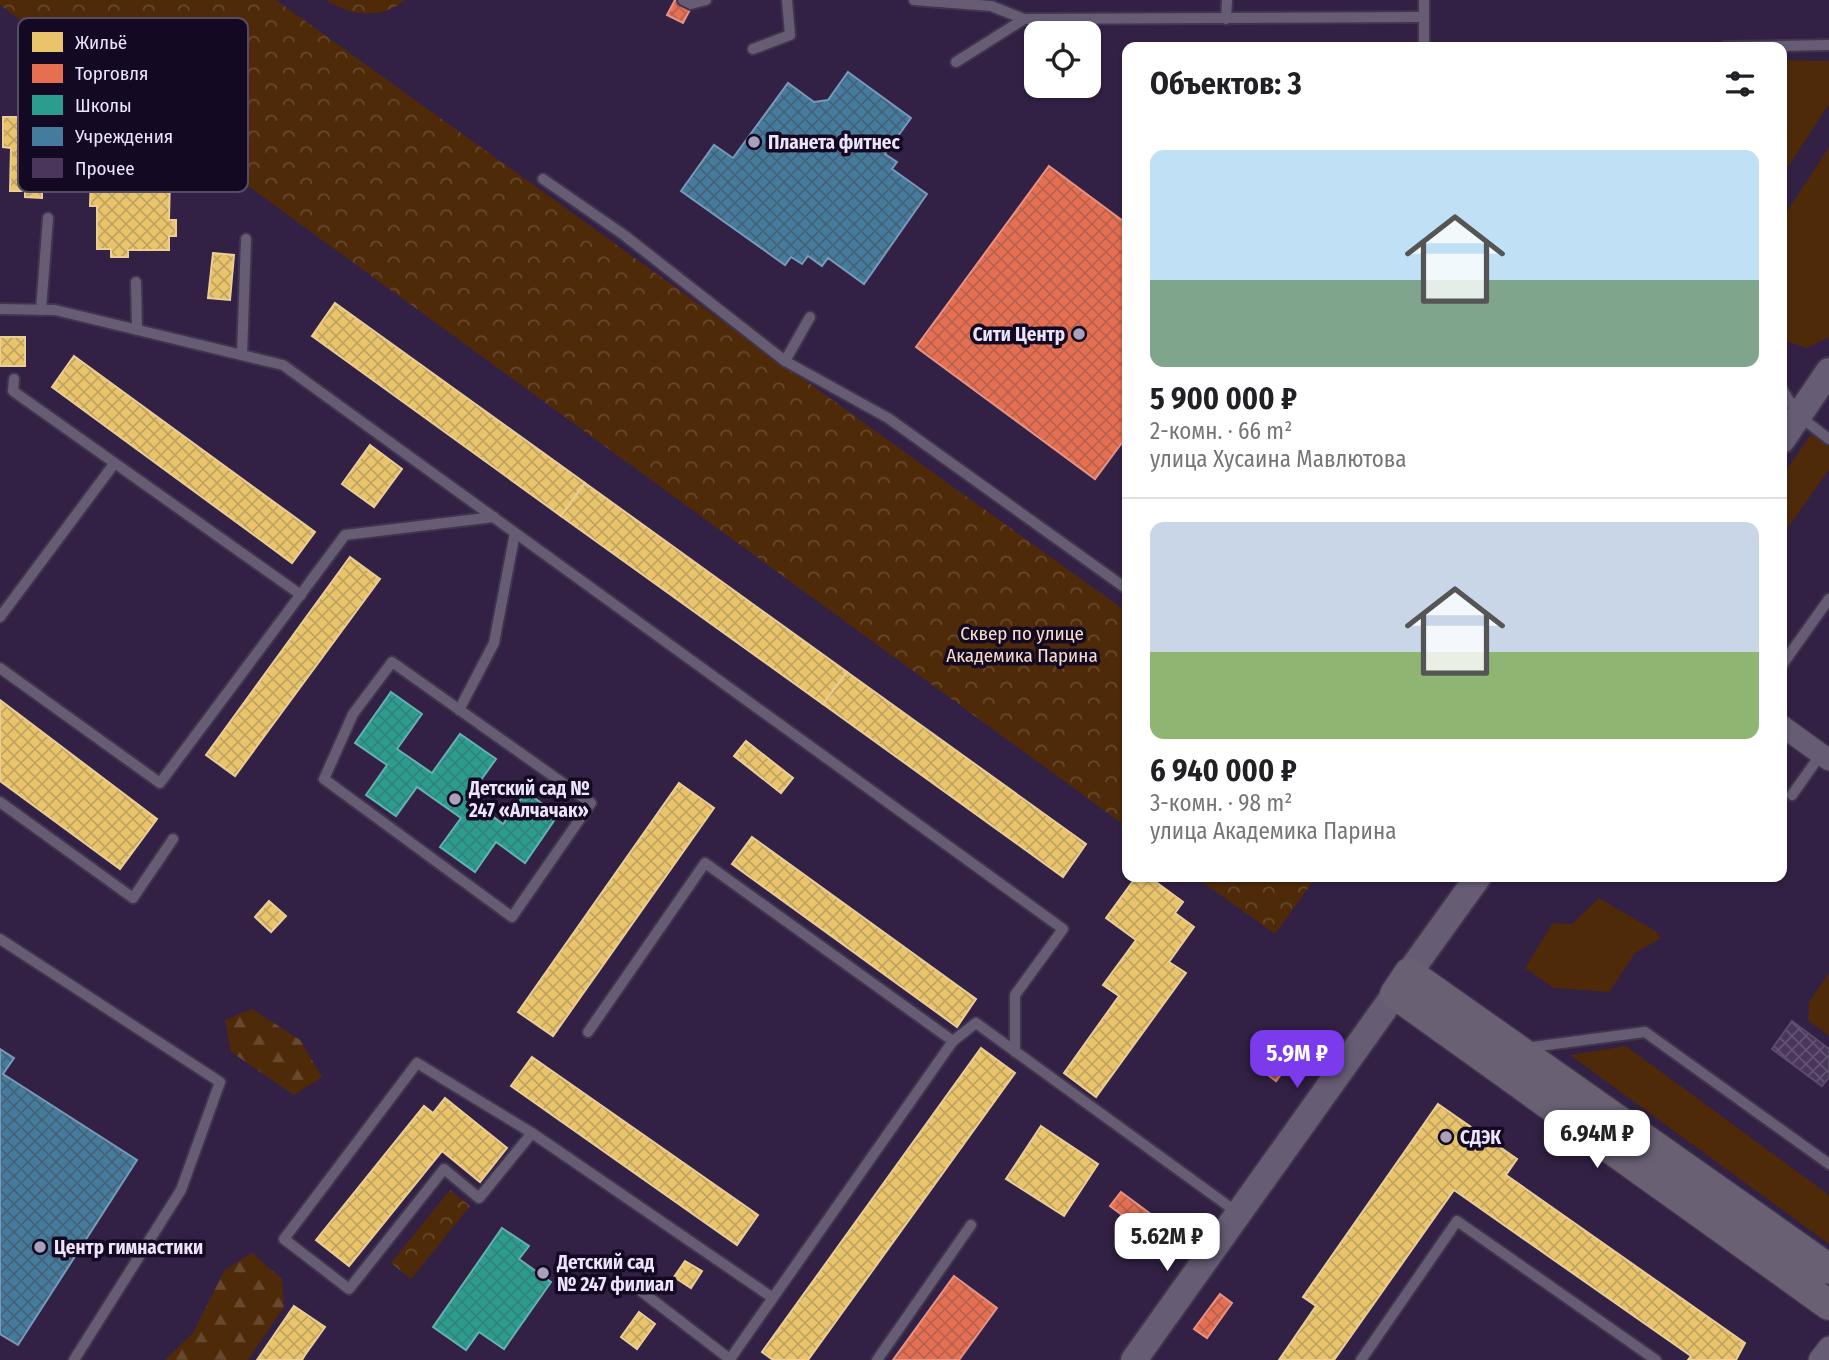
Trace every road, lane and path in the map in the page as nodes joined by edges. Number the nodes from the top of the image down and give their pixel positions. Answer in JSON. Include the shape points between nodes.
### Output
{"nodes":[{"id":1,"x":683,"y":0,"type":"edge"},
{"id":2,"x":706,"y":0,"type":"edge"},
{"id":3,"x":788,"y":0,"type":"edge"},
{"id":4,"x":914,"y":0,"type":"edge"},
{"id":5,"x":1227,"y":0,"type":"edge"},
{"id":6,"x":1424,"y":0,"type":"edge"},
{"id":7,"x":964,"y":2,"type":"edge"},
{"id":8,"x":1424,"y":17,"type":"junction"},
{"id":9,"x":1024,"y":19,"type":"junction"},
{"id":10,"x":1226,"y":19,"type":"junction"},
{"id":11,"x":1423,"y":42,"type":"edge"},
{"id":12,"x":1829,"y":45,"type":"edge"},
{"id":13,"x":1787,"y":46,"type":"edge"},
{"id":14,"x":753,"y":49,"type":"dead end"},
{"id":15,"x":956,"y":62,"type":"dead end"},
{"id":16,"x":542,"y":179,"type":"dead end"},
{"id":17,"x":48,"y":218,"type":"dead end"},
{"id":18,"x":246,"y":239,"type":"dead end"},
{"id":19,"x":136,"y":282,"type":"dead end"},
{"id":20,"x":0,"y":309,"type":"edge"},
{"id":21,"x":41,"y":310,"type":"junction"},
{"id":22,"x":810,"y":317,"type":"dead end"},
{"id":23,"x":136,"y":330,"type":"junction"},
{"id":24,"x":242,"y":355,"type":"junction"},
{"id":25,"x":785,"y":361,"type":"junction"},
{"id":26,"x":1829,"y":371,"type":"edge"},
{"id":27,"x":14,"y":379,"type":"dead end"},
{"id":28,"x":1787,"y":397,"type":"edge"},
{"id":29,"x":1798,"y":415,"type":"junction"},
{"id":30,"x":1787,"y":432,"type":"edge"},
{"id":31,"x":1829,"y":439,"type":"edge"},
{"id":32,"x":114,"y":464,"type":"junction"},
{"id":33,"x":494,"y":517,"type":"junction"},
{"id":34,"x":515,"y":533,"type":"junction"},
{"id":35,"x":1122,"y":585,"type":"edge"},
{"id":36,"x":301,"y":595,"type":"junction"},
{"id":37,"x":1829,"y":599,"type":"edge"},
{"id":38,"x":0,"y":617,"type":"edge"},
{"id":39,"x":1787,"y":658,"type":"edge"},
{"id":40,"x":0,"y":668,"type":"edge"},
{"id":41,"x":459,"y":710,"type":"junction"},
{"id":42,"x":1787,"y":730,"type":"edge"},
{"id":43,"x":1825,"y":757,"type":"edge"},
{"id":44,"x":1791,"y":795,"type":"dead end"},
{"id":45,"x":0,"y":802,"type":"edge"},
{"id":46,"x":173,"y":839,"type":"dead end"},
{"id":47,"x":1474,"y":882,"type":"edge"},
{"id":48,"x":0,"y":939,"type":"edge"},
{"id":49,"x":1402,"y":983,"type":"junction"},
{"id":50,"x":588,"y":1032,"type":"dead end"},
{"id":51,"x":953,"y":1041,"type":"junction"},
{"id":52,"x":1518,"y":1049,"type":"junction"},
{"id":53,"x":1015,"y":1052,"type":"junction"},
{"id":54,"x":532,"y":1133,"type":"junction"},
{"id":55,"x":1829,"y":1164,"type":"edge"},
{"id":56,"x":1238,"y":1213,"type":"junction"},
{"id":57,"x":971,"y":1225,"type":"dead end"},
{"id":58,"x":1829,"y":1269,"type":"edge"},
{"id":59,"x":633,"y":1285,"type":"dead end"},
{"id":60,"x":773,"y":1298,"type":"junction"},
{"id":61,"x":1829,"y":1305,"type":"edge"},
{"id":62,"x":1829,"y":1347,"type":"edge"},
{"id":63,"x":715,"y":1355,"type":"edge"},
{"id":64,"x":74,"y":1360,"type":"edge"},
{"id":65,"x":731,"y":1360,"type":"edge"},
{"id":66,"x":877,"y":1360,"type":"edge"},
{"id":67,"x":1135,"y":1360,"type":"edge"},
{"id":68,"x":1361,"y":1360,"type":"edge"},
{"id":69,"x":1656,"y":1360,"type":"edge"},
{"id":70,"x":1819,"y":1360,"type":"edge"}],
"edges":[{"from":1,"to":2,"type":"lane","via":[[691,4]]},
{"from":3,"to":14,"type":"lane","via":[[790,35]]},
{"from":4,"to":7,"type":"lane"},
{"from":5,"to":10,"type":"lane"},
{"from":6,"to":8,"type":"lane"},
{"from":7,"to":9,"type":"lane","via":[[991,6]]},
{"from":8,"to":10,"type":"lane"},
{"from":8,"to":11,"type":"lane"},
{"from":9,"to":10,"type":"lane"},
{"from":9,"to":15,"type":"lane"},
{"from":12,"to":13,"type":"lane"},
{"from":16,"to":25,"type":"lane","via":[[624,235]]},
{"from":17,"to":21,"type":"lane"},
{"from":18,"to":24,"type":"lane"},
{"from":19,"to":23,"type":"lane"},
{"from":20,"to":21,"type":"lane"},
{"from":21,"to":23,"type":"lane"},
{"from":22,"to":25,"type":"lane"},
{"from":23,"to":24,"type":"lane"},
{"from":24,"to":33,"type":"lane","via":[[283,365]]},
{"from":25,"to":35,"type":"lane","via":[[888,418]]},
{"from":26,"to":29,"type":"street"},
{"from":27,"to":32,"type":"lane","via":[[13,391]]},
{"from":28,"to":29,"type":"lane"},
{"from":29,"to":30,"type":"street"},
{"from":29,"to":31,"type":"lane"},
{"from":32,"to":36,"type":"lane"},
{"from":32,"to":38,"type":"lane"},
{"from":33,"to":34,"type":"lane"},
{"from":33,"to":36,"type":"lane","via":[[345,535]]},
{"from":34,"to":41,"type":"lane","via":[[494,643]]},
{"from":34,"to":53,"type":"lane","via":[[1063,929],[1015,995]]},
{"from":36,"to":40,"type":"lane","via":[[160,783]]},
{"from":37,"to":39,"type":"lane"},
{"from":41,"to":41,"type":"lane","via":[[591,803],[512,917],[324,779],[353,714],[392,662]]},
{"from":42,"to":43,"type":"street"},
{"from":43,"to":44,"type":"lane"},
{"from":45,"to":46,"type":"lane","via":[[133,898]]},
{"from":47,"to":49,"type":"street"},
{"from":48,"to":64,"type":"lane","via":[[220,1082],[181,1189]]},
{"from":49,"to":52,"type":"main road"},
{"from":49,"to":56,"type":"street"},
{"from":49,"to":61,"type":"main road"},
{"from":50,"to":51,"type":"lane","via":[[705,863]]},
{"from":51,"to":53,"type":"lane","via":[[976,1023]]},
{"from":51,"to":60,"type":"lane"},
{"from":52,"to":55,"type":"lane","via":[[1645,1032]]},
{"from":52,"to":58,"type":"main road"},
{"from":53,"to":56,"type":"lane"},
{"from":54,"to":54,"type":"lane","via":[[417,1063],[284,1239],[349,1289],[444,1169],[480,1198]]},
{"from":54,"to":60,"type":"lane"},
{"from":56,"to":67,"type":"street"},
{"from":57,"to":66,"type":"lane"},
{"from":59,"to":63,"type":"lane"},
{"from":60,"to":65,"type":"lane"},
{"from":62,"to":70,"type":"street"},
{"from":63,"to":65,"type":"lane"},
{"from":68,"to":69,"type":"lane","via":[[1457,1221]]}]}
